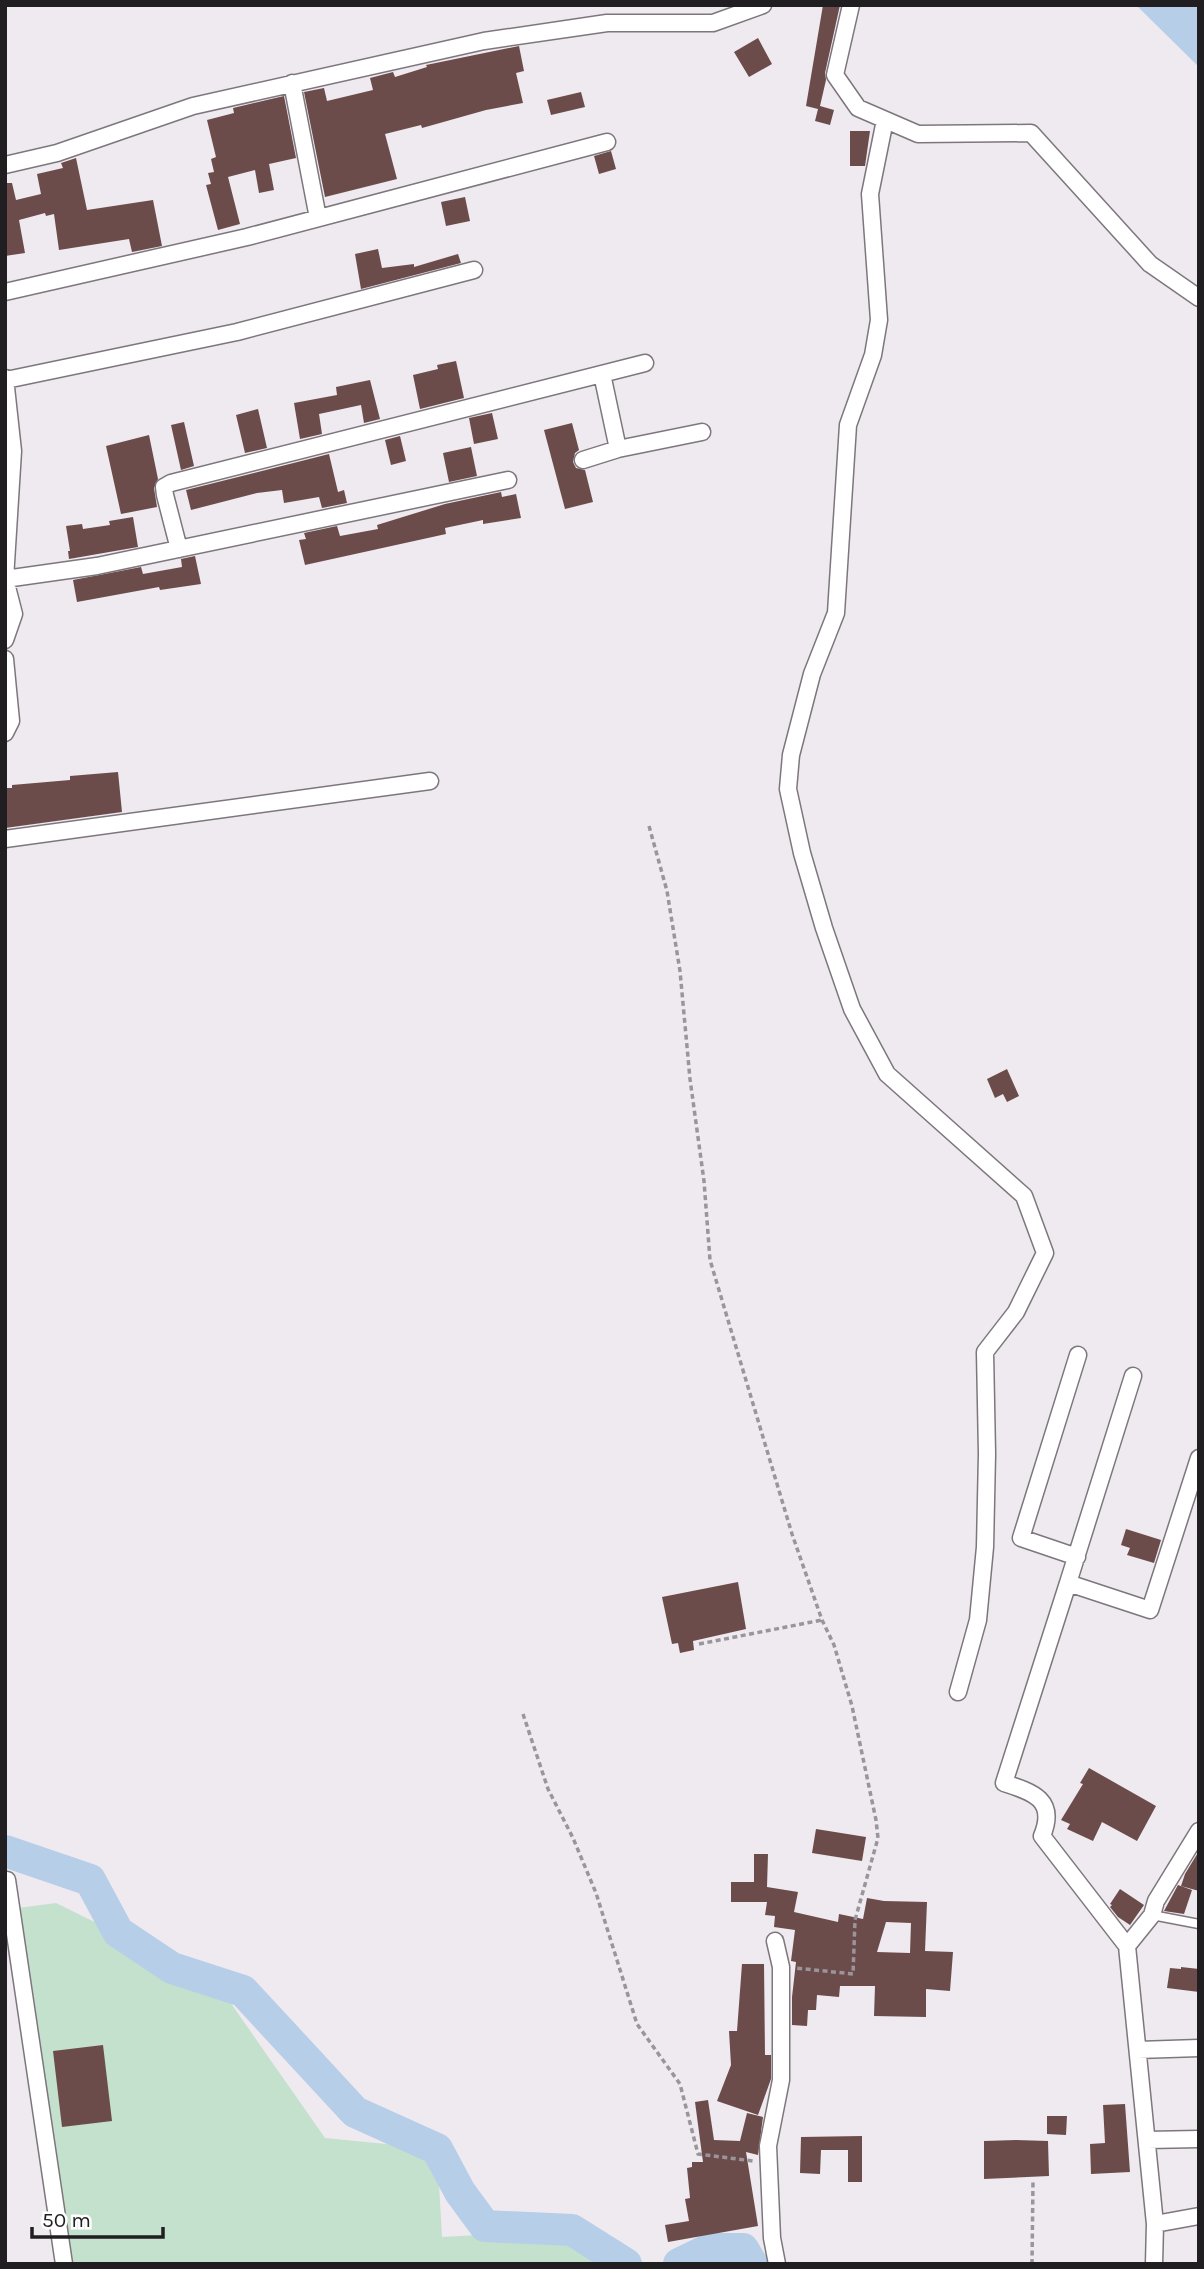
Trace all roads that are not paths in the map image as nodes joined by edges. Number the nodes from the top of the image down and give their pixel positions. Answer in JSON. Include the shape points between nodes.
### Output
{"nodes":[{"id":1,"x":763,"y":5,"type":"edge"},
{"id":2,"x":851,"y":5,"type":"edge"},
{"id":3,"x":292,"y":83,"type":"junction"},
{"id":4,"x":885,"y":120,"type":"junction"},
{"id":5,"x":607,"y":142,"type":"dead end"},
{"id":6,"x":5,"y":165,"type":"edge"},
{"id":7,"x":318,"y":218,"type":"junction"},
{"id":8,"x":474,"y":270,"type":"dead end"},
{"id":9,"x":5,"y":292,"type":"edge"},
{"id":10,"x":1199,"y":298,"type":"edge"},
{"id":11,"x":645,"y":363,"type":"dead end"},
{"id":12,"x":602,"y":374,"type":"junction"},
{"id":13,"x":5,"y":379,"type":"edge"},
{"id":14,"x":702,"y":432,"type":"dead end"},
{"id":15,"x":618,"y":449,"type":"junction"},
{"id":16,"x":9,"y":452,"type":"edge"},
{"id":17,"x":583,"y":460,"type":"dead end"},
{"id":18,"x":508,"y":480,"type":"dead end"},
{"id":19,"x":180,"y":549,"type":"junction"},
{"id":20,"x":5,"y":579,"type":"edge"},
{"id":21,"x":5,"y":640,"type":"edge"},
{"id":22,"x":5,"y":659,"type":"edge"},
{"id":23,"x":5,"y":733,"type":"edge"},
{"id":24,"x":430,"y":781,"type":"dead end"},
{"id":25,"x":5,"y":838,"type":"edge"},
{"id":26,"x":1078,"y":1354,"type":"dead end"},
{"id":27,"x":1133,"y":1376,"type":"dead end"},
{"id":28,"x":1199,"y":1458,"type":"edge"},
{"id":29,"x":1077,"y":1557,"type":"junction"},
{"id":30,"x":1068,"y":1583,"type":"junction"},
{"id":31,"x":958,"y":1692,"type":"dead end"},
{"id":32,"x":1199,"y":1831,"type":"edge"},
{"id":33,"x":7,"y":1880,"type":"dead end"},
{"id":34,"x":1152,"y":1915,"type":"junction"},
{"id":35,"x":1199,"y":1924,"type":"edge"},
{"id":36,"x":775,"y":1941,"type":"dead end"},
{"id":37,"x":1127,"y":1946,"type":"junction"},
{"id":38,"x":1199,"y":2048,"type":"edge"},
{"id":39,"x":1138,"y":2050,"type":"junction"},
{"id":40,"x":1199,"y":2139,"type":"edge"},
{"id":41,"x":1147,"y":2140,"type":"junction"},
{"id":42,"x":1199,"y":2216,"type":"edge"},
{"id":43,"x":1155,"y":2224,"type":"junction"},
{"id":44,"x":64,"y":2264,"type":"edge"},
{"id":45,"x":777,"y":2264,"type":"edge"},
{"id":46,"x":1154,"y":2264,"type":"edge"}],
"edges":[{"from":1,"to":3,"type":"street","via":[[713,23],[607,23],[484,41]]},
{"from":2,"to":4,"type":"street","via":[[835,75],[858,108]]},
{"from":3,"to":6,"type":"street","via":[[193,106],[57,153]]},
{"from":3,"to":7,"type":"street"},
{"from":4,"to":10,"type":"street","via":[[918,134],[1031,133],[1150,264]]},
{"from":4,"to":31,"type":"street","via":[[870,194],[879,320],[873,355],[848,425],[836,613],[812,674],[791,755],[789,789],[824,928],[852,1009],[887,1074],[1024,1196],[1045,1253],[1016,1312],[985,1352],[985,1547],[978,1620]]},
{"from":5,"to":7,"type":"street"},
{"from":7,"to":9,"type":"street"},
{"from":8,"to":13,"type":"street","via":[[237,332]]},
{"from":11,"to":12,"type":"street"},
{"from":12,"to":15,"type":"street"},
{"from":12,"to":19,"type":"street","via":[[171,483],[164,487],[165,495]]},
{"from":13,"to":16,"type":"street"},
{"from":14,"to":15,"type":"street"},
{"from":15,"to":17,"type":"street"},
{"from":16,"to":20,"type":"street"},
{"from":18,"to":19,"type":"street"},
{"from":19,"to":20,"type":"street"},
{"from":20,"to":21,"type":"street","via":[[14,614]]},
{"from":22,"to":23,"type":"street","via":[[11,721]]},
{"from":24,"to":25,"type":"street"},
{"from":26,"to":29,"type":"street","via":[[1021,1538]]},
{"from":27,"to":29,"type":"street"},
{"from":28,"to":30,"type":"street","via":[[1150,1610]]},
{"from":29,"to":30,"type":"street"},
{"from":30,"to":37,"type":"street","via":[[1004,1783],[1035,1793],[1046,1826],[1042,1836]]},
{"from":32,"to":34,"type":"street"},
{"from":33,"to":44,"type":"street"},
{"from":34,"to":35,"type":"lane"},
{"from":34,"to":37,"type":"street"},
{"from":36,"to":45,"type":"street","via":[[781,1967],[781,2080],[768,2146]]},
{"from":37,"to":39,"type":"street"},
{"from":38,"to":39,"type":"street"},
{"from":39,"to":41,"type":"street"},
{"from":40,"to":41,"type":"street"},
{"from":41,"to":43,"type":"street"},
{"from":42,"to":43,"type":"street"},
{"from":43,"to":46,"type":"street"}]}
